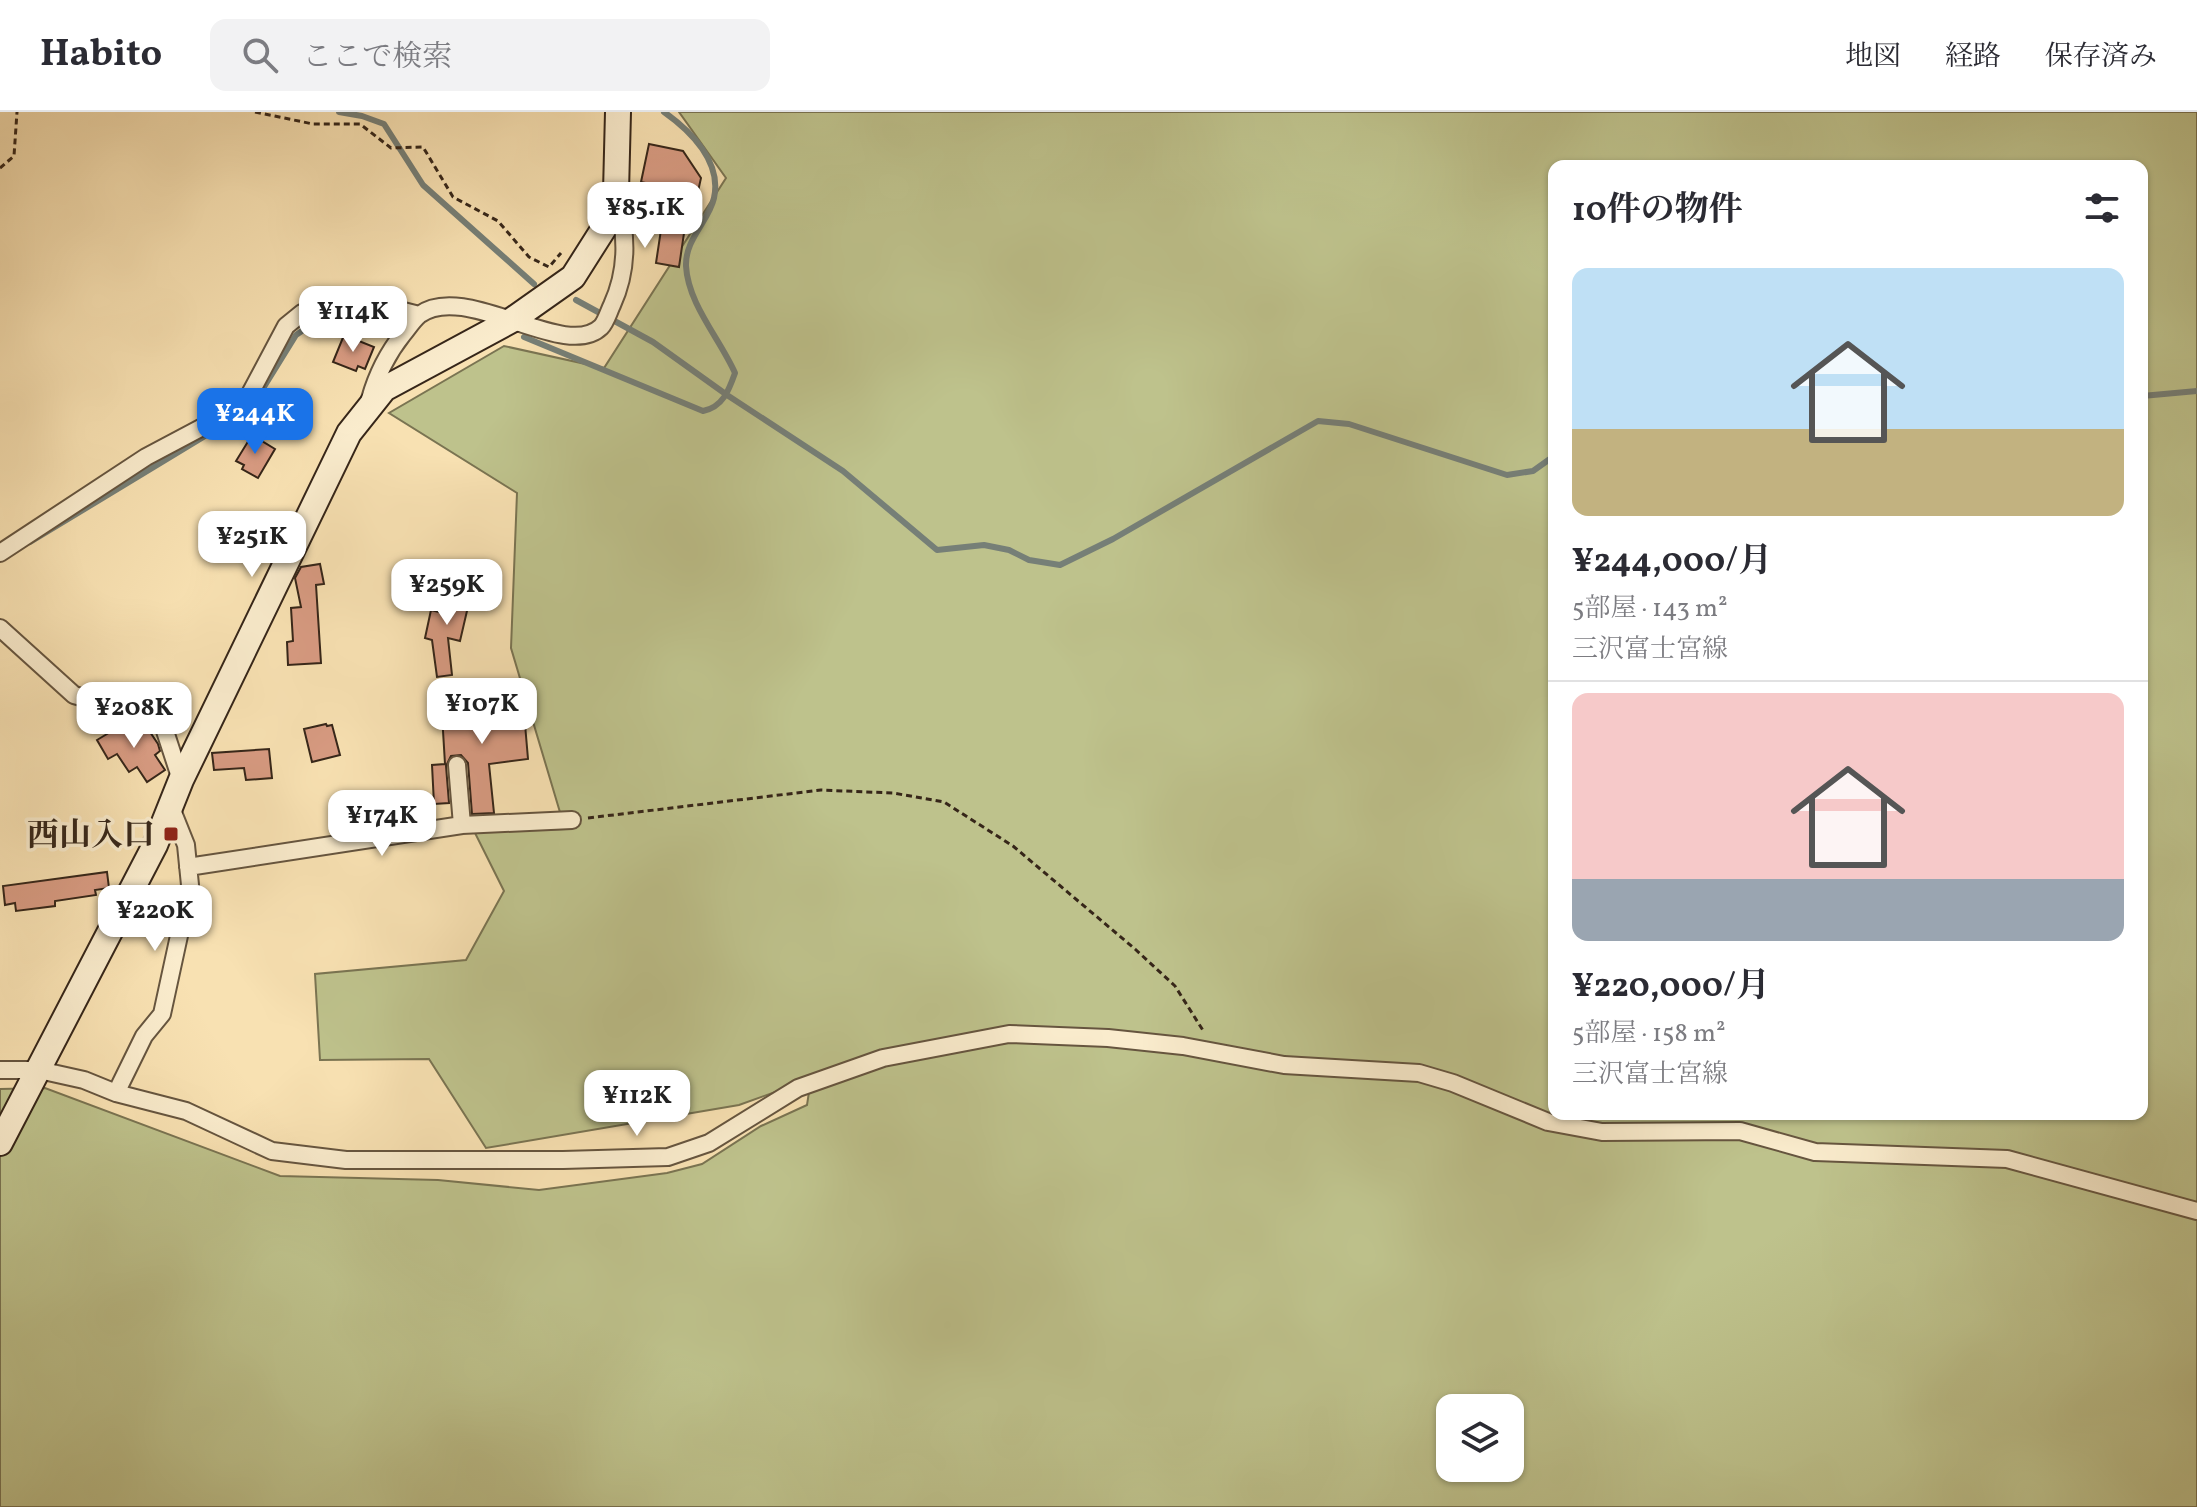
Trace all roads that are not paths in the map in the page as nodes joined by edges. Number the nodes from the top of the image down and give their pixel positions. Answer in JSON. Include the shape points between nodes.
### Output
{"nodes":[{"id":1,"x":618,"y":112,"type":"edge"},
{"id":2,"x":616,"y":192,"type":"junction"},
{"id":3,"x":419,"y":315,"type":"junction"},
{"id":4,"x":512,"y":320,"type":"junction"},
{"id":5,"x":369,"y":405,"type":"junction"},
{"id":6,"x":0,"y":553,"type":"edge"},
{"id":7,"x":0,"y":628,"type":"edge"},
{"id":8,"x":457,"y":765,"type":"dead end"},
{"id":9,"x":181,"y":780,"type":"junction"},
{"id":10,"x":170,"y":805,"type":"junction"},
{"id":11,"x":572,"y":820,"type":"road end"},
{"id":12,"x":462,"y":825,"type":"junction"},
{"id":13,"x":188,"y":867,"type":"junction"},
{"id":14,"x":0,"y":1070,"type":"edge"},
{"id":15,"x":39,"y":1070,"type":"junction"},
{"id":16,"x":116,"y":1093,"type":"junction"},
{"id":17,"x":0,"y":1143,"type":"edge"},
{"id":18,"x":2197,"y":1211,"type":"edge"}],
"edges":[{"from":1,"to":2,"type":"main road"},
{"from":2,"to":4,"type":"main road","via":[[606,225],[573,277]]},
{"from":2,"to":4,"type":"street","via":[[626,236],[625,261],[602,326],[582,337]]},
{"from":3,"to":4,"type":"street","via":[[458,307]]},
{"from":3,"to":5,"type":"street","via":[[376,376]]},
{"from":3,"to":6,"type":"street","via":[[372,303],[335,302],[302,313],[286,326],[244,405],[146,457]]},
{"from":4,"to":5,"type":"main road","via":[[384,389]]},
{"from":5,"to":9,"type":"main road","via":[[349,433]]},
{"from":7,"to":9,"type":"street","via":[[74,695],[146,710],[164,728]]},
{"from":8,"to":12,"type":"street"},
{"from":9,"to":10,"type":"main road"},
{"from":10,"to":13,"type":"street","via":[[186,845]]},
{"from":10,"to":15,"type":"main road","via":[[155,845]]},
{"from":11,"to":12,"type":"street"},
{"from":12,"to":13,"type":"street"},
{"from":13,"to":16,"type":"street","via":[[190,885],[162,1014],[144,1036]]},
{"from":14,"to":15,"type":"street"},
{"from":15,"to":16,"type":"street"},
{"from":15,"to":17,"type":"main road"},
{"from":16,"to":18,"type":"street","via":[[186,1111],[272,1151],[346,1160],[668,1157],[709,1143],[798,1088],[883,1058],[1009,1034],[1108,1038],[1284,1065],[1419,1073],[1548,1122],[1602,1132],[1740,1131],[1815,1152],[2007,1159]]}]}
